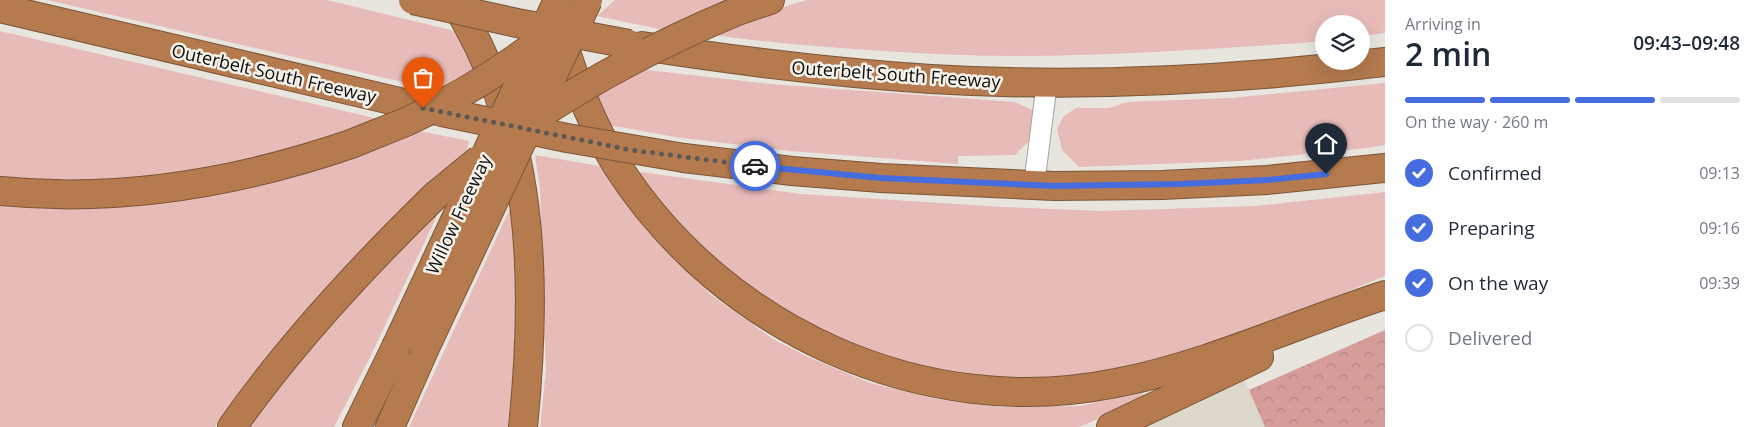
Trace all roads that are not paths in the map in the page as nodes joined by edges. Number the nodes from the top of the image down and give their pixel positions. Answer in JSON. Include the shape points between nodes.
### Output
{"nodes":[{"id":1,"x":413,"y":0,"type":"edge"},
{"id":2,"x":453,"y":0,"type":"edge"},
{"id":3,"x":550,"y":0,"type":"edge"},
{"id":4,"x":558,"y":0,"type":"edge"},
{"id":5,"x":588,"y":0,"type":"edge"},
{"id":6,"x":593,"y":0,"type":"edge"},
{"id":7,"x":770,"y":0,"type":"edge"},
{"id":8,"x":0,"y":8,"type":"edge"},
{"id":9,"x":1385,"y":62,"type":"edge"},
{"id":10,"x":1047,"y":82,"type":"junction"},
{"id":11,"x":1385,"y":159,"type":"edge"},
{"id":12,"x":1385,"y":168,"type":"edge"},
{"id":13,"x":1267,"y":180,"type":"junction"},
{"id":14,"x":1034,"y":184,"type":"junction"},
{"id":15,"x":0,"y":191,"type":"edge"},
{"id":16,"x":1385,"y":297,"type":"edge"},
{"id":17,"x":232,"y":427,"type":"edge"},
{"id":18,"x":357,"y":427,"type":"edge"},
{"id":19,"x":390,"y":427,"type":"edge"},
{"id":20,"x":524,"y":427,"type":"edge"},
{"id":21,"x":1111,"y":427,"type":"edge"}],
"edges":[{"from":1,"to":10,"type":"highway","name":"Outerbelt South Freeway","bridge":true,"via":[[629,44],[755,63],[933,79]]},
{"from":2,"to":20,"type":"highway","via":[[476,41],[500,100],[514,144],[523,191],[531,298]]},
{"from":3,"to":16,"type":"highway","via":[[569,62],[589,111],[618,166],[678,243],[754,307],[809,340],[866,364],[950,386],[1007,392],[1072,390],[1116,384],[1174,369],[1235,350],[1339,310]]},
{"from":4,"to":18,"type":"highway","name":"Willow Freeway","bridge":true},
{"from":5,"to":19,"type":"highway","name":"Willow Freeway","bridge":true},
{"from":6,"to":15,"type":"highway","bridge":true,"via":[[504,68],[458,95],[407,121],[300,161],[248,175],[132,192],[74,195]]},
{"from":7,"to":17,"type":"highway","bridge":true,"via":[[740,10],[628,61],[565,98],[476,162],[382,248],[301,338]]},
{"from":8,"to":14,"type":"highway","name":"Outerbelt South Freeway","bridge":true,"via":[[442,112],[576,140],[792,171]]},
{"from":9,"to":10,"type":"highway","name":"Outerbelt South Freeway","via":[[1253,76]]},
{"from":10,"to":14,"type":"lane"},
{"from":11,"to":13,"type":"highway"},
{"from":12,"to":13,"type":"highway","name":"Outerbelt South Freeway"},
{"from":13,"to":14,"type":"highway","name":"Outerbelt South Freeway"},
{"from":16,"to":21,"type":"highway"}]}
